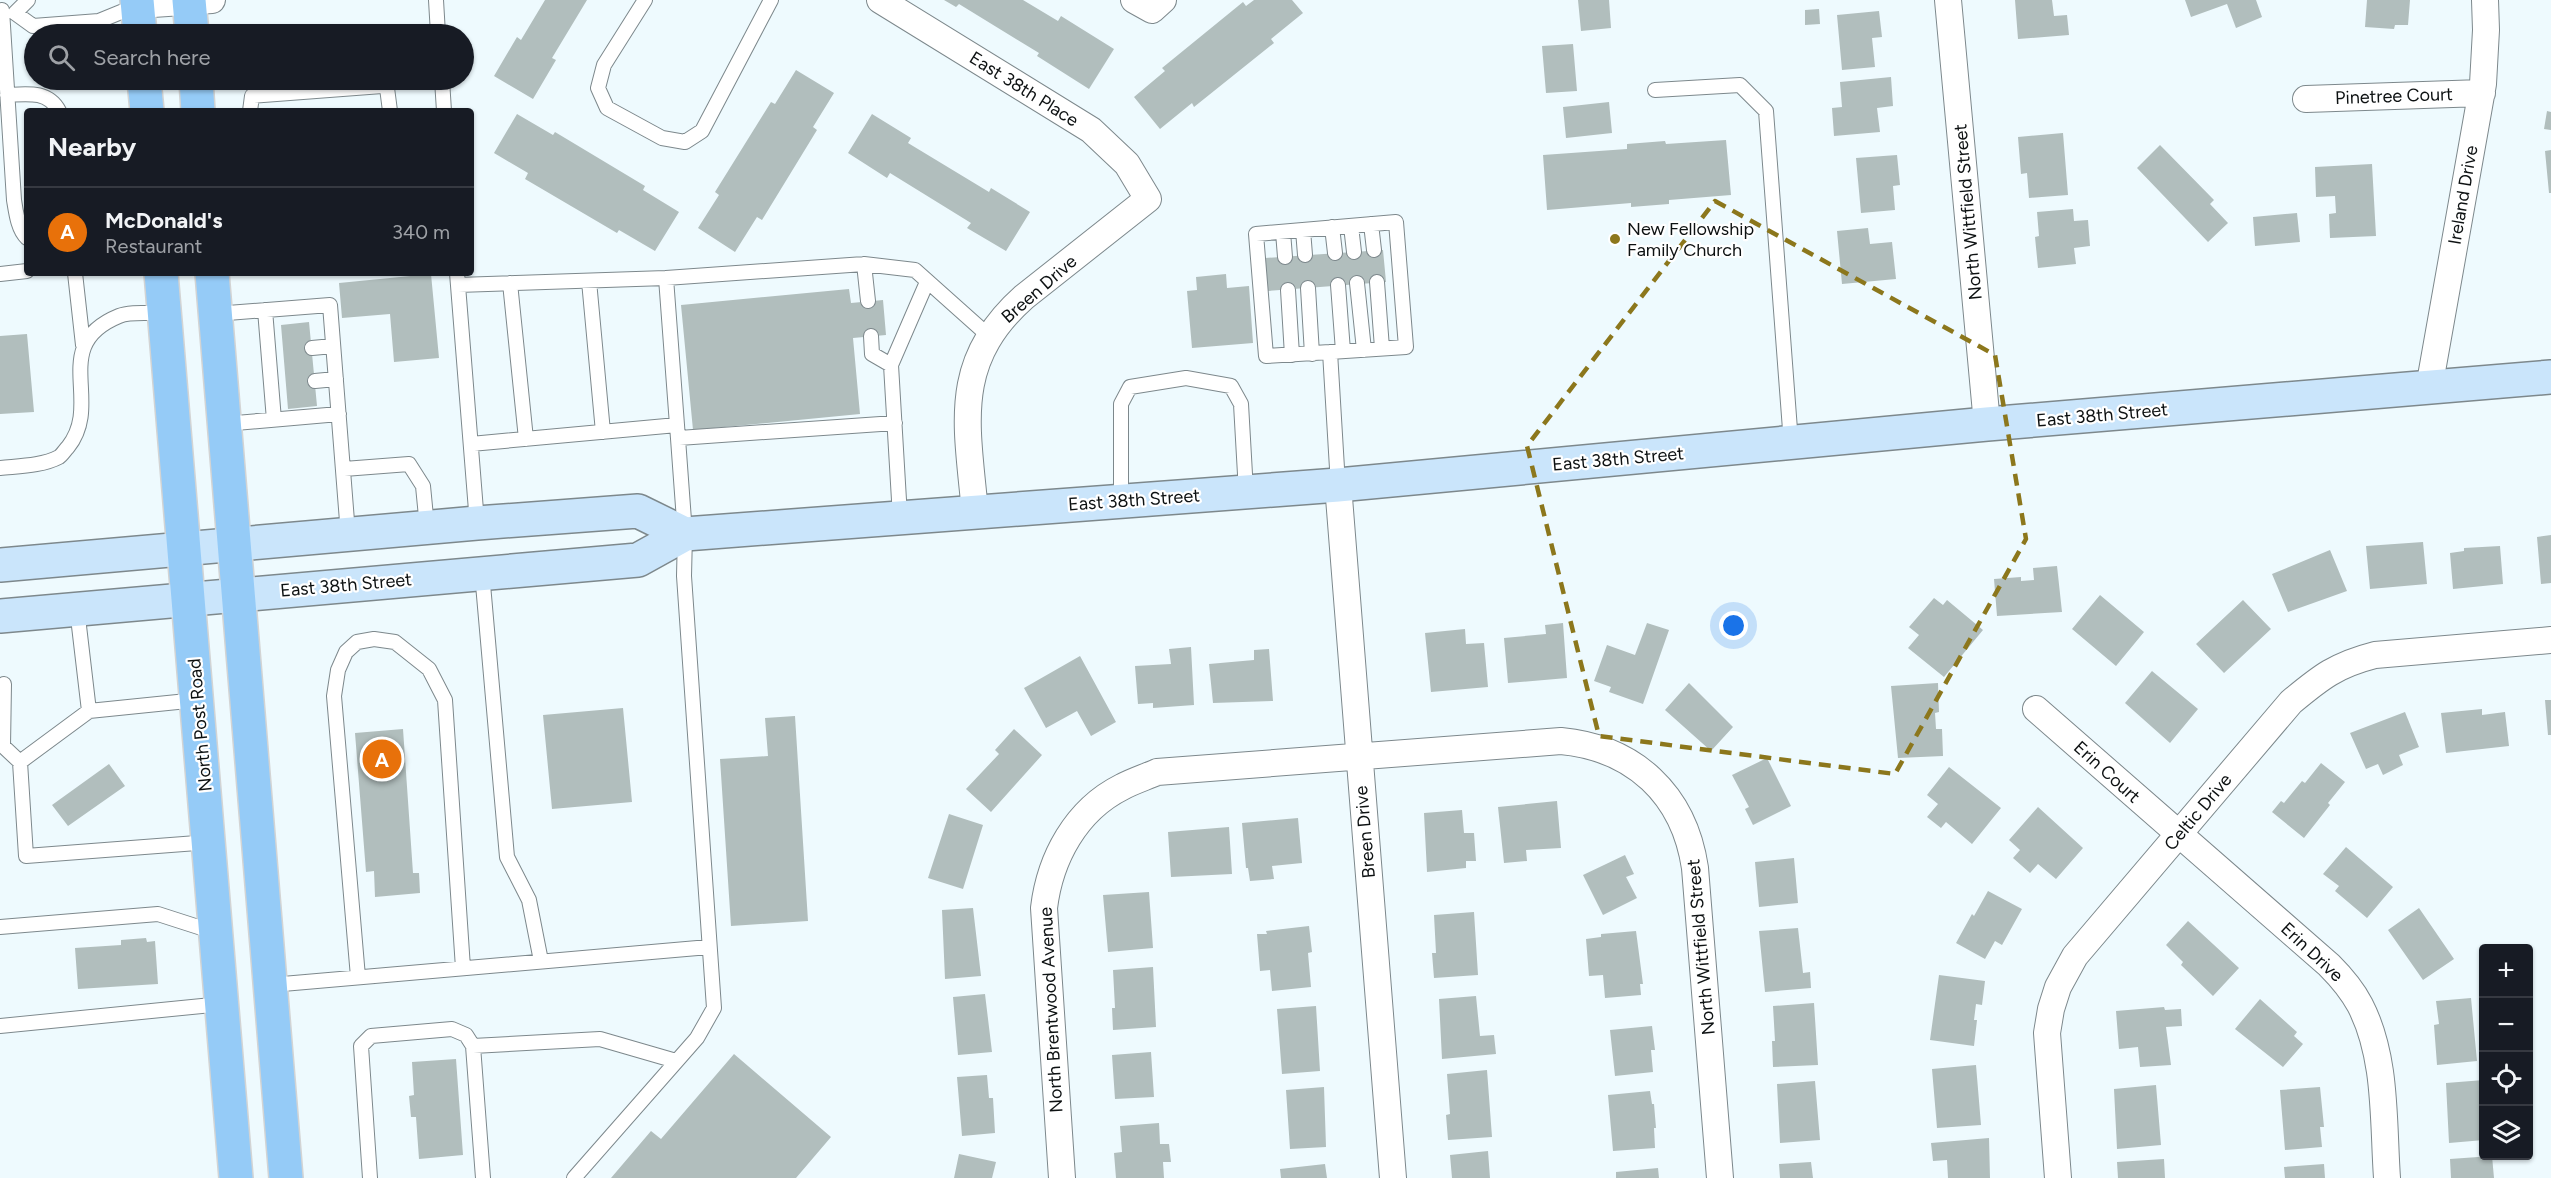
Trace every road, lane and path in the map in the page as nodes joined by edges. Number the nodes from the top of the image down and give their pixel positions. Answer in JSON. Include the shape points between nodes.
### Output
{"nodes":[{"id":1,"x":28,"y":0,"type":"edge"},
{"id":2,"x":436,"y":0,"type":"edge"},
{"id":3,"x":645,"y":0,"type":"edge"},
{"id":4,"x":771,"y":0,"type":"edge"},
{"id":5,"x":880,"y":0,"type":"edge"},
{"id":6,"x":1134,"y":0,"type":"edge"},
{"id":7,"x":1163,"y":0,"type":"edge"},
{"id":8,"x":1948,"y":0,"type":"edge"},
{"id":9,"x":2485,"y":0,"type":"edge"},
{"id":10,"x":197,"y":1,"type":"edge"},
{"id":11,"x":134,"y":10,"type":"edge"},
{"id":12,"x":6,"y":11,"type":"edge"},
{"id":13,"x":29,"y":24,"type":"edge"},
{"id":14,"x":59,"y":24,"type":"edge"},
{"id":15,"x":194,"y":24,"type":"edge"},
{"id":16,"x":437,"y":24,"type":"edge"},
{"id":17,"x":145,"y":90,"type":"edge"},
{"id":18,"x":197,"y":90,"type":"edge"},
{"id":19,"x":330,"y":90,"type":"edge"},
{"id":20,"x":387,"y":90,"type":"edge"},
{"id":21,"x":443,"y":90,"type":"edge"},
{"id":22,"x":1655,"y":90,"type":"dead end"},
{"id":23,"x":2482,"y":93,"type":"junction"},
{"id":24,"x":7,"y":95,"type":"junction"},
{"id":25,"x":2306,"y":99,"type":"dead end"},
{"id":26,"x":57,"y":108,"type":"edge"},
{"id":27,"x":147,"y":108,"type":"edge"},
{"id":28,"x":198,"y":108,"type":"edge"},
{"id":29,"x":250,"y":108,"type":"edge"},
{"id":30,"x":390,"y":108,"type":"edge"},
{"id":31,"x":444,"y":108,"type":"edge"},
{"id":32,"x":1148,"y":199,"type":"joint"},
{"id":33,"x":1371,"y":224,"type":"junction"},
{"id":34,"x":1351,"y":226,"type":"junction"},
{"id":35,"x":1332,"y":227,"type":"junction"},
{"id":36,"x":1303,"y":230,"type":"junction"},
{"id":37,"x":1283,"y":232,"type":"junction"},
{"id":38,"x":24,"y":236,"type":"edge"},
{"id":39,"x":1374,"y":250,"type":"dead end"},
{"id":40,"x":1354,"y":252,"type":"dead end"},
{"id":41,"x":1335,"y":253,"type":"dead end"},
{"id":42,"x":1305,"y":255,"type":"dead end"},
{"id":43,"x":1285,"y":256,"type":"dead end"},
{"id":44,"x":864,"y":264,"type":"junction"},
{"id":45,"x":24,"y":271,"type":"edge"},
{"id":46,"x":0,"y":274,"type":"edge"},
{"id":47,"x":75,"y":276,"type":"edge"},
{"id":48,"x":161,"y":276,"type":"edge"},
{"id":49,"x":212,"y":276,"type":"edge"},
{"id":50,"x":666,"y":278,"type":"junction"},
{"id":51,"x":458,"y":279,"type":"edge"},
{"id":52,"x":589,"y":281,"type":"junction"},
{"id":53,"x":927,"y":282,"type":"junction"},
{"id":54,"x":1377,"y":282,"type":"dead end"},
{"id":55,"x":1357,"y":283,"type":"dead end"},
{"id":56,"x":510,"y":284,"type":"junction"},
{"id":57,"x":1338,"y":285,"type":"dead end"},
{"id":58,"x":1308,"y":288,"type":"dead end"},
{"id":59,"x":1288,"y":290,"type":"dead end"},
{"id":60,"x":868,"y":301,"type":"dead end"},
{"id":61,"x":265,"y":310,"type":"junction"},
{"id":62,"x":165,"y":313,"type":"junction"},
{"id":63,"x":215,"y":314,"type":"junction"},
{"id":64,"x":871,"y":336,"type":"dead end"},
{"id":65,"x":990,"y":337,"type":"junction"},
{"id":66,"x":83,"y":345,"type":"junction"},
{"id":67,"x":333,"y":346,"type":"junction"},
{"id":68,"x":312,"y":348,"type":"dead end"},
{"id":69,"x":1382,"y":348,"type":"junction"},
{"id":70,"x":1364,"y":350,"type":"junction"},
{"id":71,"x":283,"y":351,"type":"dead end"},
{"id":72,"x":268,"y":352,"type":"junction"},
{"id":73,"x":1336,"y":352,"type":"junction"},
{"id":74,"x":1292,"y":354,"type":"junction"},
{"id":75,"x":1312,"y":354,"type":"junction"},
{"id":76,"x":891,"y":365,"type":"junction"},
{"id":77,"x":2551,"y":377,"type":"edge"},
{"id":78,"x":336,"y":379,"type":"junction"},
{"id":79,"x":315,"y":381,"type":"dead end"},
{"id":80,"x":286,"y":383,"type":"dead end"},
{"id":81,"x":271,"y":384,"type":"junction"},
{"id":82,"x":2429,"y":388,"type":"junction"},
{"id":83,"x":339,"y":414,"type":"junction"},
{"id":84,"x":274,"y":420,"type":"junction"},
{"id":85,"x":895,"y":423,"type":"junction"},
{"id":86,"x":224,"y":424,"type":"junction"},
{"id":87,"x":1987,"y":424,"type":"junction"},
{"id":88,"x":603,"y":432,"type":"junction"},
{"id":89,"x":678,"y":432,"type":"junction"},
{"id":90,"x":526,"y":439,"type":"junction"},
{"id":91,"x":1791,"y":443,"type":"junction"},
{"id":92,"x":471,"y":444,"type":"junction"},
{"id":93,"x":0,"y":468,"type":"edge"},
{"id":94,"x":344,"y":470,"type":"junction"},
{"id":95,"x":1338,"y":485,"type":"junction"},
{"id":96,"x":1246,"y":492,"type":"junction"},
{"id":97,"x":1121,"y":501,"type":"junction"},
{"id":98,"x":975,"y":512,"type":"junction"},
{"id":99,"x":900,"y":518,"type":"junction"},
{"id":100,"x":477,"y":523,"type":"junction"},
{"id":101,"x":427,"y":527,"type":"junction"},
{"id":102,"x":348,"y":534,"type":"junction"},
{"id":103,"x":685,"y":534,"type":"junction"},
{"id":104,"x":234,"y":544,"type":"junction"},
{"id":105,"x":185,"y":549,"type":"junction"},
{"id":106,"x":0,"y":565,"type":"edge"},
{"id":107,"x":482,"y":573,"type":"junction"},
{"id":108,"x":238,"y":594,"type":"junction"},
{"id":109,"x":189,"y":598,"type":"junction"},
{"id":110,"x":77,"y":609,"type":"junction"},
{"id":111,"x":0,"y":616,"type":"edge"},
{"id":112,"x":2551,"y":640,"type":"edge"},
{"id":113,"x":4,"y":684,"type":"dead end"},
{"id":114,"x":198,"y":699,"type":"junction"},
{"id":115,"x":2036,"y":709,"type":"dead end"},
{"id":116,"x":89,"y":711,"type":"junction"},
{"id":117,"x":1359,"y":757,"type":"junction"},
{"id":118,"x":20,"y":762,"type":"junction"},
{"id":119,"x":2179,"y":835,"type":"junction"},
{"id":120,"x":210,"y":842,"type":"junction"},
{"id":121,"x":0,"y":927,"type":"edge"},
{"id":122,"x":217,"y":933,"type":"junction"},
{"id":123,"x":709,"y":947,"type":"junction"},
{"id":124,"x":541,"y":961,"type":"junction"},
{"id":125,"x":463,"y":968,"type":"junction"},
{"id":126,"x":358,"y":977,"type":"junction"},
{"id":127,"x":271,"y":985,"type":"junction"},
{"id":128,"x":222,"y":1004,"type":"junction"},
{"id":129,"x":0,"y":1026,"type":"edge"},
{"id":130,"x":473,"y":1046,"type":"junction"},
{"id":131,"x":676,"y":1061,"type":"junction"},
{"id":132,"x":236,"y":1178,"type":"edge"},
{"id":133,"x":286,"y":1178,"type":"edge"},
{"id":134,"x":370,"y":1178,"type":"edge"},
{"id":135,"x":483,"y":1178,"type":"edge"},
{"id":136,"x":574,"y":1178,"type":"edge"},
{"id":137,"x":1062,"y":1178,"type":"edge"},
{"id":138,"x":1393,"y":1178,"type":"edge"},
{"id":139,"x":1720,"y":1178,"type":"edge"},
{"id":140,"x":2058,"y":1178,"type":"edge"},
{"id":141,"x":2387,"y":1178,"type":"edge"}],
"edges":[{"from":1,"to":12,"type":"lane"},
{"from":2,"to":16,"type":"lane"},
{"from":3,"to":4,"type":"lane","via":[[604,65],[598,88],[607,108],[662,138],[685,142],[702,130]]},
{"from":5,"to":32,"type":"street","name":"East 38th Place","via":[[1091,130],[1121,156]]},
{"from":6,"to":7,"type":"street","via":[[1152,10]]},
{"from":8,"to":87,"type":"street","name":"North Wittfield Street"},
{"from":9,"to":23,"type":"street","name":"Ireland Drive"},
{"from":10,"to":11,"type":"street"},
{"from":10,"to":15,"type":"main road"},
{"from":11,"to":14,"type":"lane","via":[[99,21]]},
{"from":12,"to":13,"type":"lane"},
{"from":12,"to":24,"type":"lane"},
{"from":17,"to":27,"type":"main road"},
{"from":18,"to":28,"type":"main road"},
{"from":19,"to":29,"type":"lane","via":[[252,96]]},
{"from":20,"to":30,"type":"lane"},
{"from":21,"to":31,"type":"lane"},
{"from":22,"to":91,"type":"lane","via":[[1740,85],[1766,111]]},
{"from":23,"to":25,"type":"street","name":"Pinetree Court"},
{"from":23,"to":82,"type":"street","name":"Ireland Drive"},
{"from":24,"to":26,"type":"lane","via":[[39,94]]},
{"from":24,"to":38,"type":"lane","via":[[14,200]]},
{"from":32,"to":65,"type":"street","name":"Breen Drive","via":[[1024,297]]},
{"from":33,"to":34,"type":"lane"},
{"from":33,"to":39,"type":"lane"},
{"from":33,"to":69,"type":"lane","via":[[1396,222],[1406,346]]},
{"from":34,"to":35,"type":"lane"},
{"from":34,"to":40,"type":"lane"},
{"from":35,"to":36,"type":"lane"},
{"from":35,"to":41,"type":"lane"},
{"from":36,"to":37,"type":"lane"},
{"from":36,"to":42,"type":"lane"},
{"from":37,"to":43,"type":"lane"},
{"from":37,"to":74,"type":"lane","via":[[1256,234],[1266,356]]},
{"from":44,"to":50,"type":"lane"},
{"from":44,"to":53,"type":"lane","via":[[915,270]]},
{"from":44,"to":60,"type":"lane"},
{"from":45,"to":46,"type":"lane"},
{"from":47,"to":66,"type":"lane"},
{"from":48,"to":62,"type":"main road","name":"North Post Road"},
{"from":49,"to":63,"type":"main road"},
{"from":50,"to":52,"type":"lane"},
{"from":50,"to":89,"type":"lane"},
{"from":51,"to":56,"type":"lane"},
{"from":51,"to":92,"type":"lane"},
{"from":52,"to":56,"type":"lane"},
{"from":52,"to":88,"type":"lane"},
{"from":53,"to":65,"type":"lane"},
{"from":53,"to":76,"type":"lane"},
{"from":54,"to":69,"type":"lane"},
{"from":55,"to":70,"type":"lane"},
{"from":56,"to":90,"type":"lane"},
{"from":57,"to":73,"type":"lane"},
{"from":58,"to":75,"type":"lane"},
{"from":59,"to":74,"type":"lane"},
{"from":61,"to":63,"type":"lane"},
{"from":61,"to":67,"type":"lane","via":[[330,304]]},
{"from":61,"to":72,"type":"lane"},
{"from":62,"to":66,"type":"lane","via":[[120,315],[95,331]]},
{"from":62,"to":105,"type":"main road","name":"North Post Road"},
{"from":63,"to":86,"type":"main road"},
{"from":64,"to":76,"type":"lane","via":[[872,354]]},
{"from":65,"to":98,"type":"street","name":"Breen Drive","via":[[974,368],[967,404]]},
{"from":66,"to":93,"type":"lane","via":[[79,364],[82,407],[76,437],[60,457]]},
{"from":67,"to":68,"type":"lane"},
{"from":67,"to":78,"type":"lane"},
{"from":69,"to":70,"type":"lane"},
{"from":70,"to":73,"type":"lane"},
{"from":71,"to":72,"type":"lane"},
{"from":72,"to":81,"type":"lane"},
{"from":73,"to":75,"type":"lane"},
{"from":73,"to":95,"type":"lane"},
{"from":74,"to":75,"type":"lane"},
{"from":76,"to":85,"type":"lane"},
{"from":77,"to":82,"type":"main road","name":"East 38th Street"},
{"from":78,"to":79,"type":"lane"},
{"from":78,"to":83,"type":"lane"},
{"from":80,"to":81,"type":"lane"},
{"from":81,"to":84,"type":"lane"},
{"from":82,"to":87,"type":"main road","name":"East 38th Street"},
{"from":83,"to":84,"type":"lane"},
{"from":83,"to":94,"type":"lane"},
{"from":84,"to":86,"type":"lane"},
{"from":85,"to":89,"type":"lane"},
{"from":85,"to":99,"type":"lane"},
{"from":86,"to":104,"type":"main road"},
{"from":87,"to":91,"type":"main road","name":"East 38th Street"},
{"from":88,"to":89,"type":"lane"},
{"from":88,"to":90,"type":"lane"},
{"from":89,"to":103,"type":"lane"},
{"from":90,"to":92,"type":"lane"},
{"from":91,"to":95,"type":"main road","name":"East 38th Street"},
{"from":92,"to":100,"type":"lane"},
{"from":94,"to":101,"type":"lane","via":[[409,464],[423,486]]},
{"from":94,"to":102,"type":"lane"},
{"from":95,"to":96,"type":"main road","name":"East 38th Street"},
{"from":95,"to":117,"type":"street","name":"Breen Drive"},
{"from":96,"to":97,"type":"main road","name":"East 38th Street"},
{"from":96,"to":97,"type":"lane","via":[[1241,404],[1231,386],[1186,378],[1130,387],[1121,404]]},
{"from":97,"to":98,"type":"main road","name":"East 38th Street"},
{"from":98,"to":99,"type":"main road","name":"East 38th Street"},
{"from":99,"to":103,"type":"main road","name":"East 38th Street"},
{"from":100,"to":101,"type":"main road"},
{"from":100,"to":103,"type":"main road","via":[[638,511]]},
{"from":101,"to":102,"type":"main road"},
{"from":102,"to":104,"type":"main road"},
{"from":103,"to":107,"type":"main road","name":"East 38th Street","via":[[638,560]]},
{"from":103,"to":123,"type":"lane","via":[[684,576]]},
{"from":104,"to":105,"type":"main road"},
{"from":104,"to":108,"type":"main road"},
{"from":105,"to":106,"type":"main road"},
{"from":105,"to":109,"type":"main road","name":"North Post Road"},
{"from":107,"to":108,"type":"main road","name":"East 38th Street"},
{"from":107,"to":124,"type":"lane","via":[[507,857],[529,900]]},
{"from":108,"to":109,"type":"main road","name":"East 38th Street"},
{"from":108,"to":127,"type":"main road"},
{"from":109,"to":110,"type":"main road","name":"East 38th Street"},
{"from":109,"to":114,"type":"main road","name":"North Post Road"},
{"from":110,"to":111,"type":"main road","name":"East 38th Street"},
{"from":110,"to":116,"type":"lane"},
{"from":112,"to":119,"type":"street","name":"Celtic Drive","via":[[2386,652],[2354,660],[2325,674],[2291,702]]},
{"from":113,"to":118,"type":"lane","via":[[3,746]]},
{"from":114,"to":116,"type":"lane"},
{"from":114,"to":120,"type":"main road","name":"North Post Road"},
{"from":115,"to":119,"type":"street","name":"Erin Court"},
{"from":116,"to":118,"type":"lane"},
{"from":117,"to":137,"type":"street","name":"North Brentwood Avenue","via":[[1157,772],[1101,800],[1071,833],[1051,871],[1044,908]]},
{"from":117,"to":138,"type":"street","name":"Breen Drive"},
{"from":117,"to":139,"type":"street","name":"North Wittfield Street","via":[[1548,741],[1586,743],[1632,763],[1668,799],[1686,832],[1695,868]]},
{"from":118,"to":120,"type":"lane","via":[[27,856]]},
{"from":119,"to":140,"type":"street","name":"Celtic Drive","via":[[2075,956],[2058,987],[2048,1039]]},
{"from":119,"to":141,"type":"street","name":"Erin Drive","via":[[2329,964],[2359,1003],[2379,1062]]},
{"from":120,"to":122,"type":"main road","name":"North Post Road"},
{"from":121,"to":122,"type":"lane","via":[[158,914]]},
{"from":122,"to":128,"type":"main road","name":"North Post Road"},
{"from":123,"to":124,"type":"lane"},
{"from":123,"to":131,"type":"lane","via":[[714,1008],[697,1038]]},
{"from":124,"to":125,"type":"lane"},
{"from":125,"to":126,"type":"lane"},
{"from":125,"to":126,"type":"lane","via":[[445,700],[429,669],[394,642],[374,639],[357,642],[346,652],[334,696]]},
{"from":126,"to":127,"type":"lane"},
{"from":127,"to":133,"type":"main road"},
{"from":128,"to":129,"type":"lane"},
{"from":128,"to":132,"type":"main road","name":"North Post Road"},
{"from":130,"to":131,"type":"lane","via":[[600,1039]]},
{"from":130,"to":134,"type":"lane","via":[[466,1035],[452,1029],[371,1036],[361,1047]]},
{"from":130,"to":135,"type":"lane"},
{"from":131,"to":136,"type":"lane"}]}
